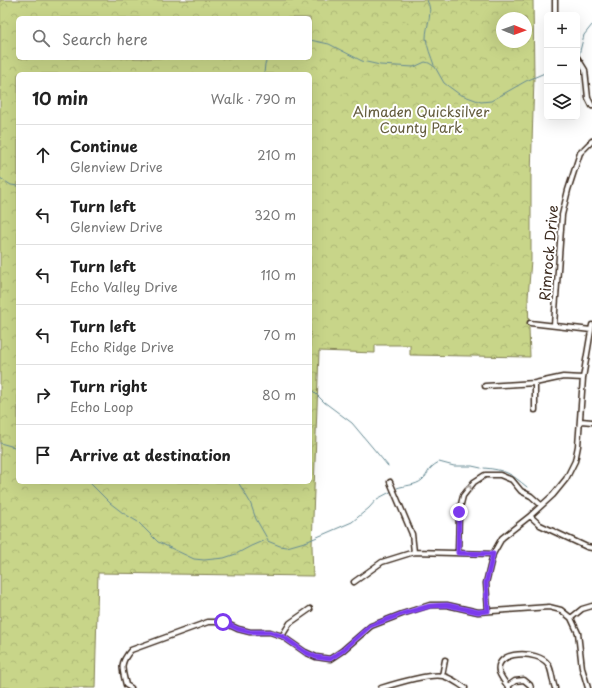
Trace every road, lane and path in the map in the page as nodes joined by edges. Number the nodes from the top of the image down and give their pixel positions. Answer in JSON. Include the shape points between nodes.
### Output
{"nodes":[{"id":1,"x":555,"y":0,"type":"edge"},
{"id":2,"x":555,"y":12,"type":"edge"},
{"id":3,"x":580,"y":62,"type":"edge"},
{"id":4,"x":592,"y":106,"type":"edge"},
{"id":5,"x":592,"y":141,"type":"edge"},
{"id":6,"x":530,"y":323,"type":"dead end"},
{"id":7,"x":554,"y":325,"type":"junction"},
{"id":8,"x":592,"y":325,"type":"edge"},
{"id":9,"x":590,"y":330,"type":"junction"},
{"id":10,"x":583,"y":378,"type":"junction"},
{"id":11,"x":535,"y":383,"type":"junction"},
{"id":12,"x":484,"y":386,"type":"dead end"},
{"id":13,"x":535,"y":410,"type":"dead end"},
{"id":14,"x":581,"y":421,"type":"junction"},
{"id":15,"x":592,"y":422,"type":"edge"},
{"id":16,"x":390,"y":482,"type":"dead end"},
{"id":17,"x":541,"y":505,"type":"junction"},
{"id":18,"x":530,"y":516,"type":"junction"},
{"id":19,"x":592,"y":548,"type":"edge"},
{"id":20,"x":414,"y":552,"type":"junction"},
{"id":21,"x":458,"y":553,"type":"junction"},
{"id":22,"x":493,"y":554,"type":"junction"},
{"id":23,"x":354,"y":582,"type":"dead end"},
{"id":24,"x":592,"y":606,"type":"edge"},
{"id":25,"x":310,"y":609,"type":"dead end"},
{"id":26,"x":488,"y":611,"type":"junction"},
{"id":27,"x":571,"y":618,"type":"junction"},
{"id":28,"x":282,"y":636,"type":"junction"},
{"id":29,"x":445,"y":660,"type":"dead end"},
{"id":30,"x":442,"y":676,"type":"junction"},
{"id":31,"x":509,"y":687,"type":"edge"},
{"id":32,"x":131,"y":688,"type":"edge"},
{"id":33,"x":381,"y":688,"type":"edge"},
{"id":34,"x":465,"y":688,"type":"edge"},
{"id":35,"x":531,"y":688,"type":"edge"},
{"id":36,"x":555,"y":688,"type":"edge"},
{"id":37,"x":588,"y":688,"type":"edge"}],
"edges":[{"from":1,"to":2,"type":"street"},
{"from":3,"to":4,"type":"street","via":[[585,70],[588,98]]},
{"from":5,"to":7,"type":"street","name":"Rimrock Drive","via":[[580,153],[564,209]]},
{"from":6,"to":7,"type":"street"},
{"from":7,"to":9,"type":"street"},
{"from":8,"to":9,"type":"street"},
{"from":9,"to":10,"type":"street"},
{"from":10,"to":11,"type":"street","via":[[563,378]]},
{"from":10,"to":14,"type":"street"},
{"from":11,"to":12,"type":"street"},
{"from":11,"to":13,"type":"street"},
{"from":14,"to":15,"type":"street"},
{"from":14,"to":17,"type":"street","via":[[575,461],[553,495]]},
{"from":16,"to":20,"type":"street","via":[[412,534]]},
{"from":17,"to":18,"type":"street"},
{"from":21,"to":17,"type":"street","one_way":true,"via":[[459,512],[463,496],[474,482],[485,475],[500,475],[512,480],[521,491]]},
{"from":18,"to":19,"type":"street","via":[[540,525]]},
{"from":18,"to":22,"type":"street","via":[[502,538]]},
{"from":20,"to":21,"type":"street"},
{"from":20,"to":23,"type":"street","via":[[382,562]]},
{"from":21,"to":22,"type":"street"},
{"from":22,"to":26,"type":"street","via":[[486,583]]},
{"from":24,"to":27,"type":"street","via":[[582,609]]},
{"from":25,"to":28,"type":"street","via":[[290,623]]},
{"from":26,"to":27,"type":"street","via":[[549,607],[561,610]]},
{"from":26,"to":28,"type":"street","via":[[478,612],[447,605],[416,610],[370,626],[330,659],[316,657]]},
{"from":27,"to":37,"type":"street","via":[[578,633],[582,668]]},
{"from":28,"to":32,"type":"street","via":[[270,632],[250,632],[223,622],[208,622],[131,650],[121,666],[126,685]]},
{"from":29,"to":30,"type":"street"},
{"from":30,"to":33,"type":"street","via":[[430,676]]},
{"from":30,"to":34,"type":"street"},
{"from":31,"to":35,"type":"street","via":[[515,681],[524,680]]},
{"from":31,"to":36,"type":"street","via":[[499,672],[499,664],[508,656],[531,654],[541,658],[548,665]]}]}
